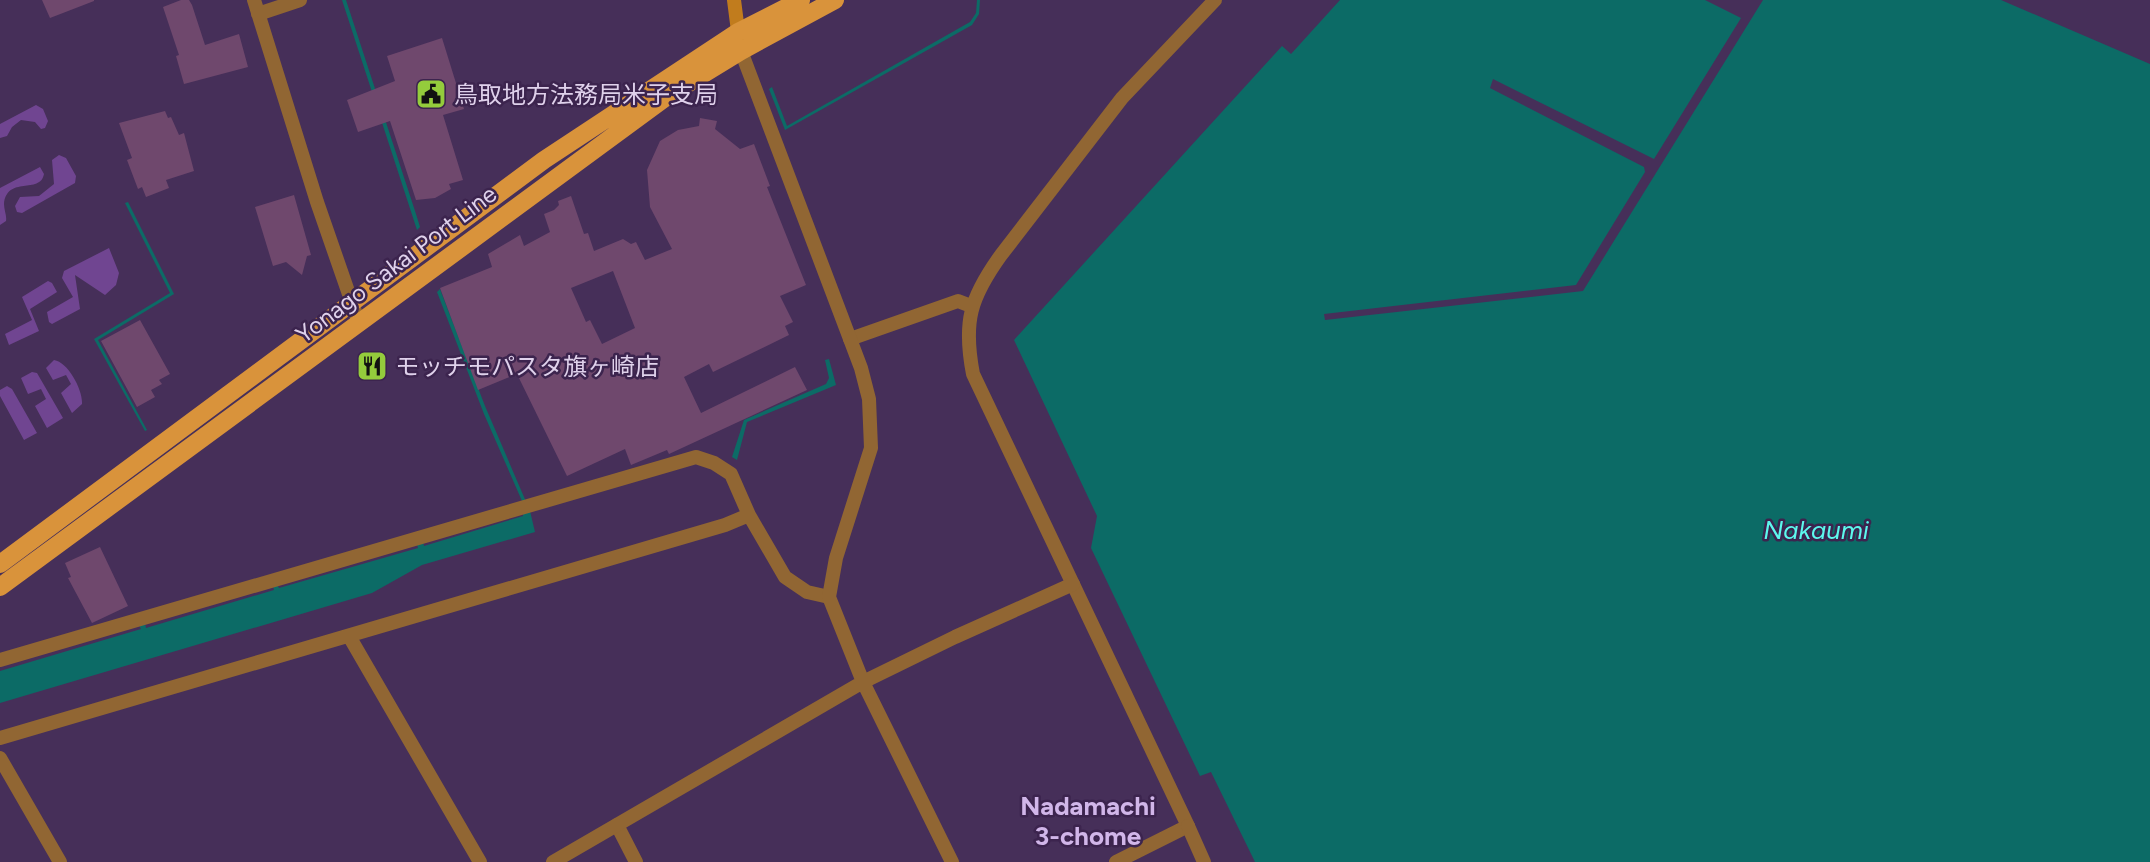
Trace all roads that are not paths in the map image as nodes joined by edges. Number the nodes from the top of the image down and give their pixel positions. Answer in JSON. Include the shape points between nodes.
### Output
{"nodes":[{"id":1,"x":300,"y":0,"type":"edge"},
{"id":2,"x":734,"y":0,"type":"edge"},
{"id":3,"x":802,"y":0,"type":"edge"},
{"id":4,"x":835,"y":0,"type":"edge"},
{"id":5,"x":1215,"y":0,"type":"edge"},
{"id":6,"x":256,"y":7,"type":"edge"},
{"id":7,"x":738,"y":32,"type":"junction"},
{"id":8,"x":741,"y":51,"type":"junction"},
{"id":9,"x":353,"y":305,"type":"junction"},
{"id":10,"x":971,"y":306,"type":"junction"},
{"id":11,"x":359,"y":323,"type":"junction"},
{"id":12,"x":850,"y":339,"type":"junction"},
{"id":13,"x":750,"y":515,"type":"junction"},
{"id":14,"x":0,"y":564,"type":"edge"},
{"id":15,"x":1073,"y":584,"type":"junction"},
{"id":16,"x":0,"y":587,"type":"edge"},
{"id":17,"x":829,"y":597,"type":"junction"},
{"id":18,"x":349,"y":636,"type":"junction"},
{"id":19,"x":0,"y":660,"type":"edge"},
{"id":20,"x":863,"y":682,"type":"junction"},
{"id":21,"x":0,"y":738,"type":"edge"},
{"id":22,"x":0,"y":758,"type":"edge"},
{"id":23,"x":617,"y":825,"type":"junction"},
{"id":24,"x":1188,"y":827,"type":"junction"},
{"id":25,"x":61,"y":862,"type":"edge"},
{"id":26,"x":480,"y":862,"type":"edge"},
{"id":27,"x":553,"y":862,"type":"edge"},
{"id":28,"x":636,"y":862,"type":"edge"},
{"id":29,"x":952,"y":862,"type":"edge"},
{"id":30,"x":1116,"y":862,"type":"edge"},
{"id":31,"x":1203,"y":862,"type":"edge"}],
"edges":[{"from":1,"to":6,"type":"street"},
{"from":2,"to":7,"type":"main road"},
{"from":3,"to":7,"type":"main road","name":"Yonago Sakai Port Line"},
{"from":4,"to":8,"type":"main road","name":"Yonago Sakai Port Line"},
{"from":5,"to":10,"type":"street","via":[[1122,98],[1001,255]]},
{"from":6,"to":9,"type":"street"},
{"from":7,"to":8,"type":"main road"},
{"from":7,"to":9,"type":"main road","name":"Yonago Sakai Port Line","via":[[544,160]]},
{"from":8,"to":11,"type":"main road","name":"Yonago Sakai Port Line","via":[[570,165]]},
{"from":8,"to":12,"type":"street"},
{"from":9,"to":11,"type":"street"},
{"from":9,"to":14,"type":"main road","name":"Yonago Sakai Port Line"},
{"from":10,"to":12,"type":"street","via":[[958,300]]},
{"from":10,"to":15,"type":"street","via":[[966,341],[973,374]]},
{"from":11,"to":16,"type":"main road","name":"Yonago Sakai Port Line"},
{"from":12,"to":17,"type":"street","via":[[869,399],[871,448],[836,558]]},
{"from":13,"to":17,"type":"street","via":[[785,577],[807,592]]},
{"from":13,"to":18,"type":"street"},
{"from":13,"to":19,"type":"street","via":[[731,474],[696,457]]},
{"from":15,"to":20,"type":"street"},
{"from":15,"to":24,"type":"street"},
{"from":17,"to":20,"type":"street"},
{"from":18,"to":21,"type":"street"},
{"from":18,"to":26,"type":"street"},
{"from":20,"to":23,"type":"street"},
{"from":20,"to":29,"type":"street"},
{"from":22,"to":25,"type":"street"},
{"from":23,"to":27,"type":"street"},
{"from":23,"to":28,"type":"street"},
{"from":24,"to":30,"type":"street"},
{"from":24,"to":31,"type":"street"}]}
